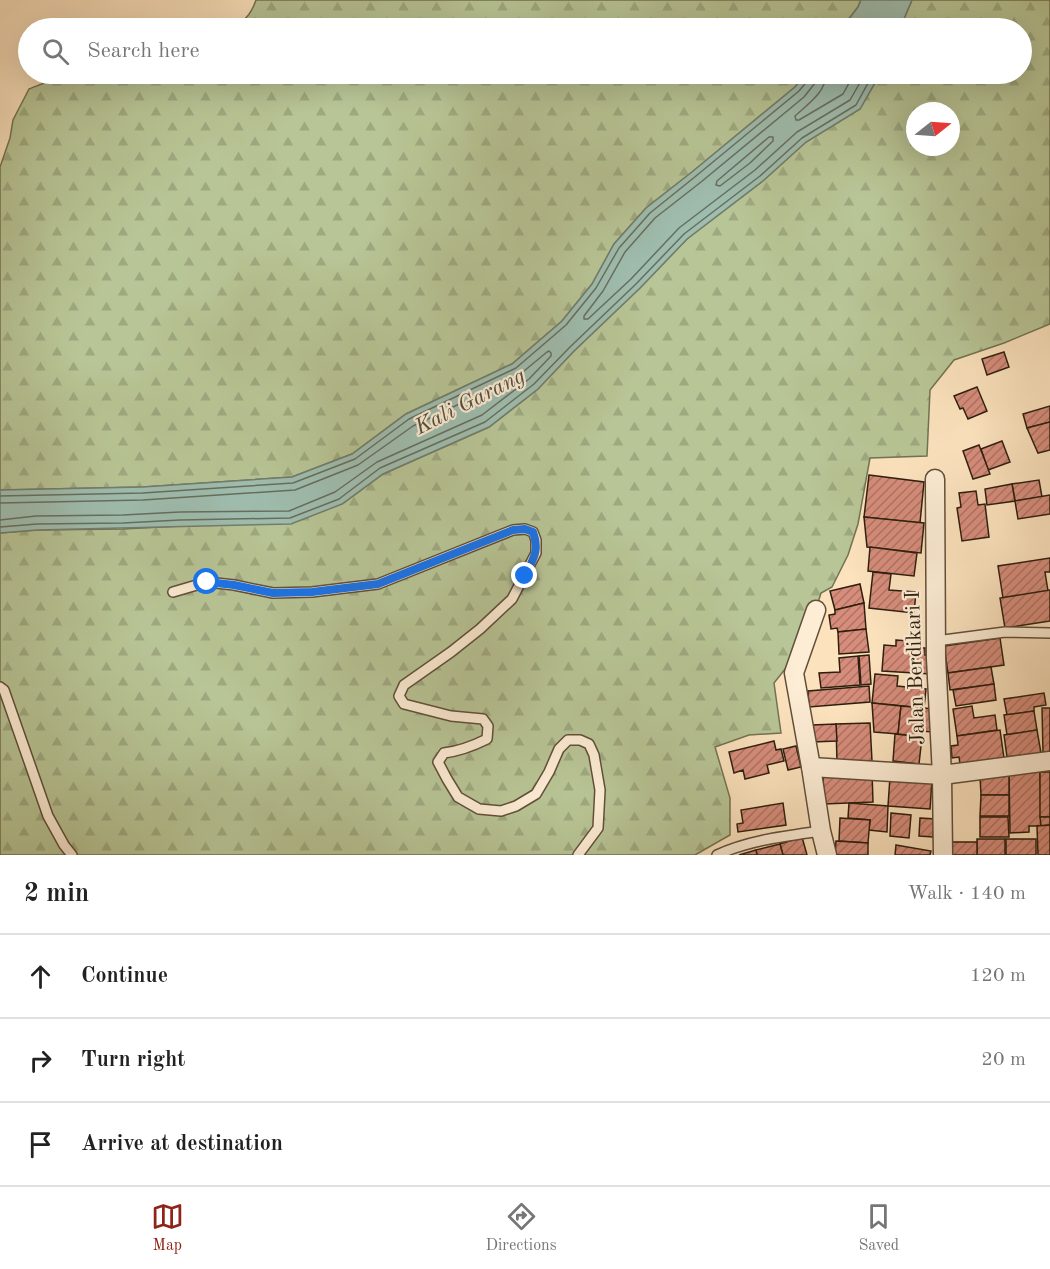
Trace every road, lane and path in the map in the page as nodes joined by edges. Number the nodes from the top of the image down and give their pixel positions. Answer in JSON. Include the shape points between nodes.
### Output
{"nodes":[{"id":1,"x":935,"y":479,"type":"dead end"},
{"id":2,"x":173,"y":592,"type":"dead end"},
{"id":3,"x":816,"y":610,"type":"dead end"},
{"id":4,"x":1050,"y":633,"type":"edge"},
{"id":5,"x":936,"y":641,"type":"junction"},
{"id":6,"x":0,"y":687,"type":"edge"},
{"id":7,"x":1050,"y":761,"type":"edge"},
{"id":8,"x":811,"y":767,"type":"junction"},
{"id":9,"x":942,"y":775,"type":"junction"},
{"id":10,"x":821,"y":831,"type":"junction"},
{"id":11,"x":72,"y":855,"type":"edge"},
{"id":12,"x":578,"y":855,"type":"edge"},
{"id":13,"x":717,"y":855,"type":"edge"},
{"id":14,"x":827,"y":855,"type":"edge"},
{"id":15,"x":943,"y":855,"type":"edge"}],
"edges":[{"from":1,"to":5,"type":"street","name":"Jalan Berdikari I"},
{"from":2,"to":12,"type":"lane","via":[[207,582],[273,593],[378,584],[513,530],[533,532],[536,553],[512,599],[480,629],[404,685],[399,696],[404,704],[451,716],[483,719],[488,726],[487,739],[444,753],[438,762],[458,797],[479,808],[501,811],[516,806],[536,794],[559,749],[568,740],[589,744],[600,790],[598,828]]},
{"from":3,"to":8,"type":"street","via":[[794,673]]},
{"from":4,"to":5,"type":"lane","via":[[1005,632]]},
{"from":5,"to":9,"type":"street","name":"Jalan Berdikari I"},
{"from":6,"to":11,"type":"lane","via":[[48,816]]},
{"from":7,"to":9,"type":"street"},
{"from":8,"to":9,"type":"street"},
{"from":8,"to":10,"type":"street"},
{"from":9,"to":15,"type":"street","name":"Jalan Berdikari I"},
{"from":10,"to":13,"type":"lane","via":[[765,840]]},
{"from":10,"to":14,"type":"street"}]}
